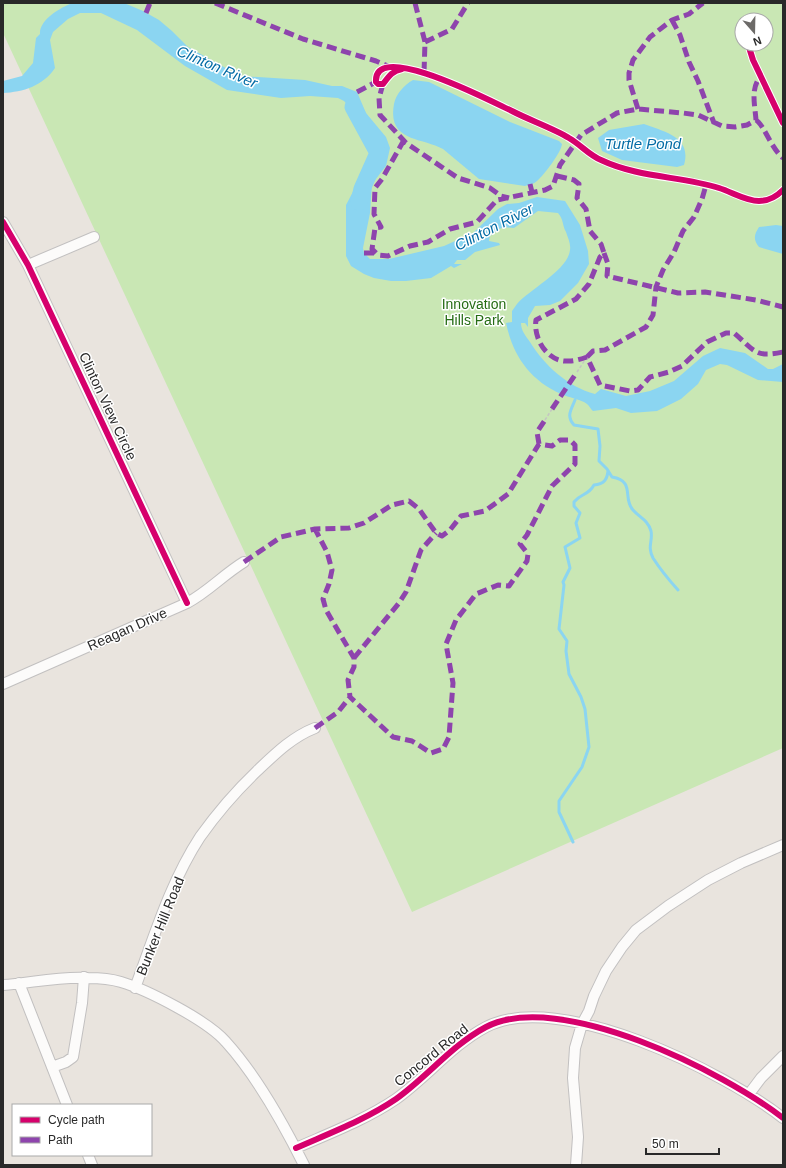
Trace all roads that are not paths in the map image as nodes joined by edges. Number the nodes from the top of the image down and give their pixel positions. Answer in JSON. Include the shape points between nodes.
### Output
{"nodes":[{"id":1,"x":3,"y":222,"type":"edge"},
{"id":2,"x":94,"y":237,"type":"dead end"},
{"id":3,"x":28,"y":265,"type":"junction"},
{"id":4,"x":244,"y":562,"type":"dead end"},
{"id":5,"x":187,"y":603,"type":"junction"},
{"id":6,"x":3,"y":684,"type":"edge"},
{"id":7,"x":315,"y":728,"type":"dead end"},
{"id":8,"x":783,"y":845,"type":"edge"},
{"id":9,"x":84,"y":978,"type":"junction"},
{"id":10,"x":19,"y":983,"type":"junction"},
{"id":11,"x":3,"y":985,"type":"edge"},
{"id":12,"x":135,"y":988,"type":"junction"},
{"id":13,"x":582,"y":1024,"type":"junction"},
{"id":14,"x":783,"y":1056,"type":"edge"},
{"id":15,"x":52,"y":1067,"type":"junction"},
{"id":16,"x":749,"y":1094,"type":"junction"},
{"id":17,"x":67,"y":1104,"type":"edge"},
{"id":18,"x":783,"y":1118,"type":"edge"},
{"id":19,"x":296,"y":1148,"type":"junction"},
{"id":20,"x":304,"y":1165,"type":"edge"},
{"id":21,"x":576,"y":1165,"type":"edge"}],
"edges":[{"from":1,"to":3,"type":"street","name":"Clinton View Circle"},
{"from":2,"to":3,"type":"street"},
{"from":3,"to":5,"type":"street","name":"Clinton View Circle"},
{"from":4,"to":5,"type":"street","name":"Reagan Drive"},
{"from":5,"to":6,"type":"street","name":"Reagan Drive"},
{"from":7,"to":12,"type":"street","name":"Bunker Hill Road","via":[[301,734],[269,759],[241,786],[200,837],[163,911]]},
{"from":8,"to":13,"type":"street","via":[[708,880],[636,930],[606,971]]},
{"from":9,"to":10,"type":"street"},
{"from":9,"to":12,"type":"street","via":[[120,981]]},
{"from":9,"to":15,"type":"street","via":[[73,1057]]},
{"from":10,"to":11,"type":"street"},
{"from":10,"to":15,"type":"street"},
{"from":12,"to":19,"type":"street","via":[[178,1009],[225,1040],[261,1088]]},
{"from":13,"to":16,"type":"street","name":"Concord Road","via":[[666,1051]]},
{"from":13,"to":19,"type":"street","name":"Concord Road","via":[[532,1018],[509,1019],[487,1027],[470,1037],[396,1098],[373,1113]]},
{"from":13,"to":21,"type":"street","via":[[575,1048],[573,1078],[578,1137]]},
{"from":14,"to":16,"type":"street"},
{"from":15,"to":17,"type":"street"},
{"from":16,"to":18,"type":"street","name":"Concord Road"},
{"from":19,"to":20,"type":"street"}]}
